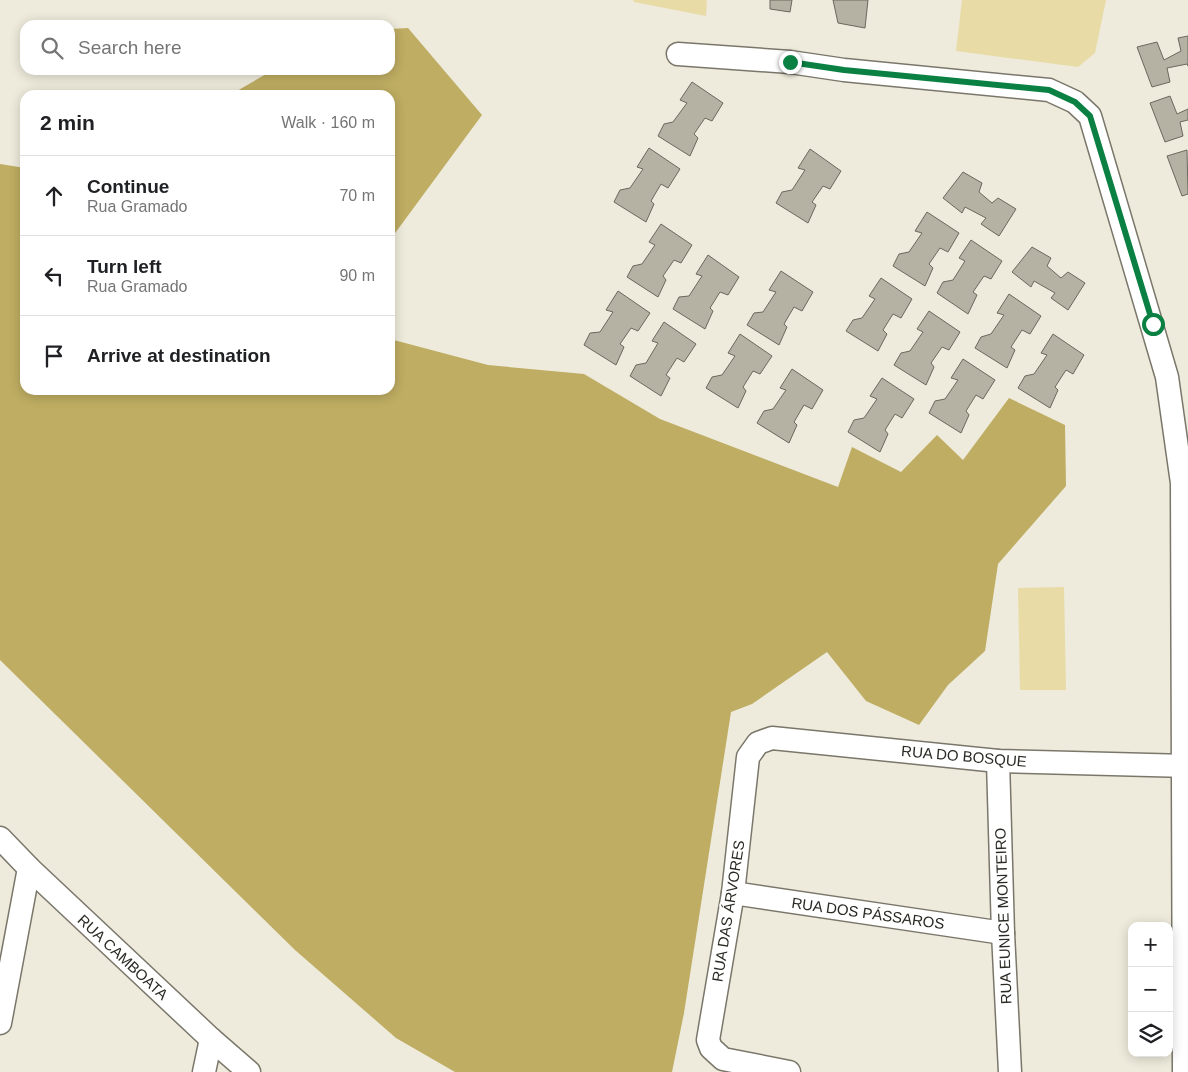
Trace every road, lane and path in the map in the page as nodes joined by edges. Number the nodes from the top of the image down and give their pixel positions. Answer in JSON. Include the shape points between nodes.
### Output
{"nodes":[{"id":1,"x":678,"y":54,"type":"dead end"},
{"id":2,"x":1185,"y":482,"type":"edge"},
{"id":3,"x":748,"y":757,"type":"joint"},
{"id":4,"x":998,"y":761,"type":"junction"},
{"id":5,"x":1185,"y":766,"type":"edge"},
{"id":6,"x":0,"y":838,"type":"edge"},
{"id":7,"x":29,"y":868,"type":"junction"},
{"id":8,"x":733,"y":893,"type":"junction"},
{"id":9,"x":1003,"y":933,"type":"junction"},
{"id":10,"x":0,"y":1022,"type":"edge"},
{"id":11,"x":211,"y":1039,"type":"junction"},
{"id":12,"x":204,"y":1072,"type":"edge"},
{"id":13,"x":250,"y":1072,"type":"edge"},
{"id":14,"x":789,"y":1072,"type":"edge"},
{"id":15,"x":1010,"y":1072,"type":"edge"},
{"id":16,"x":1184,"y":1072,"type":"edge"}],
"edges":[{"from":1,"to":2,"type":"street","via":[[790,62],[1049,90],[1075,102],[1090,116],[1153,324],[1167,377]]},
{"from":2,"to":5,"type":"street"},
{"from":3,"to":4,"type":"street","name":"RUA DO BOSQUE","via":[[758,744],[772,738]]},
{"from":3,"to":8,"type":"street","name":"RUA DAS ÁRVORES"},
{"from":4,"to":5,"type":"street","name":"RUA DO BOSQUE"},
{"from":4,"to":9,"type":"street","name":"RUA EUNICE MONTEIRO"},
{"from":5,"to":16,"type":"street"},
{"from":6,"to":7,"type":"street","name":"RUA CAMBOATA"},
{"from":7,"to":10,"type":"street"},
{"from":7,"to":11,"type":"street","name":"RUA CAMBOATA"},
{"from":8,"to":9,"type":"street","name":"RUA DOS PÁSSAROS"},
{"from":8,"to":14,"type":"street","name":"RUA DAS ÁRVORES","via":[[708,1040],[723,1059]]},
{"from":9,"to":15,"type":"street","name":"RUA EUNICE MONTEIRO"},
{"from":11,"to":12,"type":"street"},
{"from":11,"to":13,"type":"street","name":"RUA CAMBOATA"}]}
